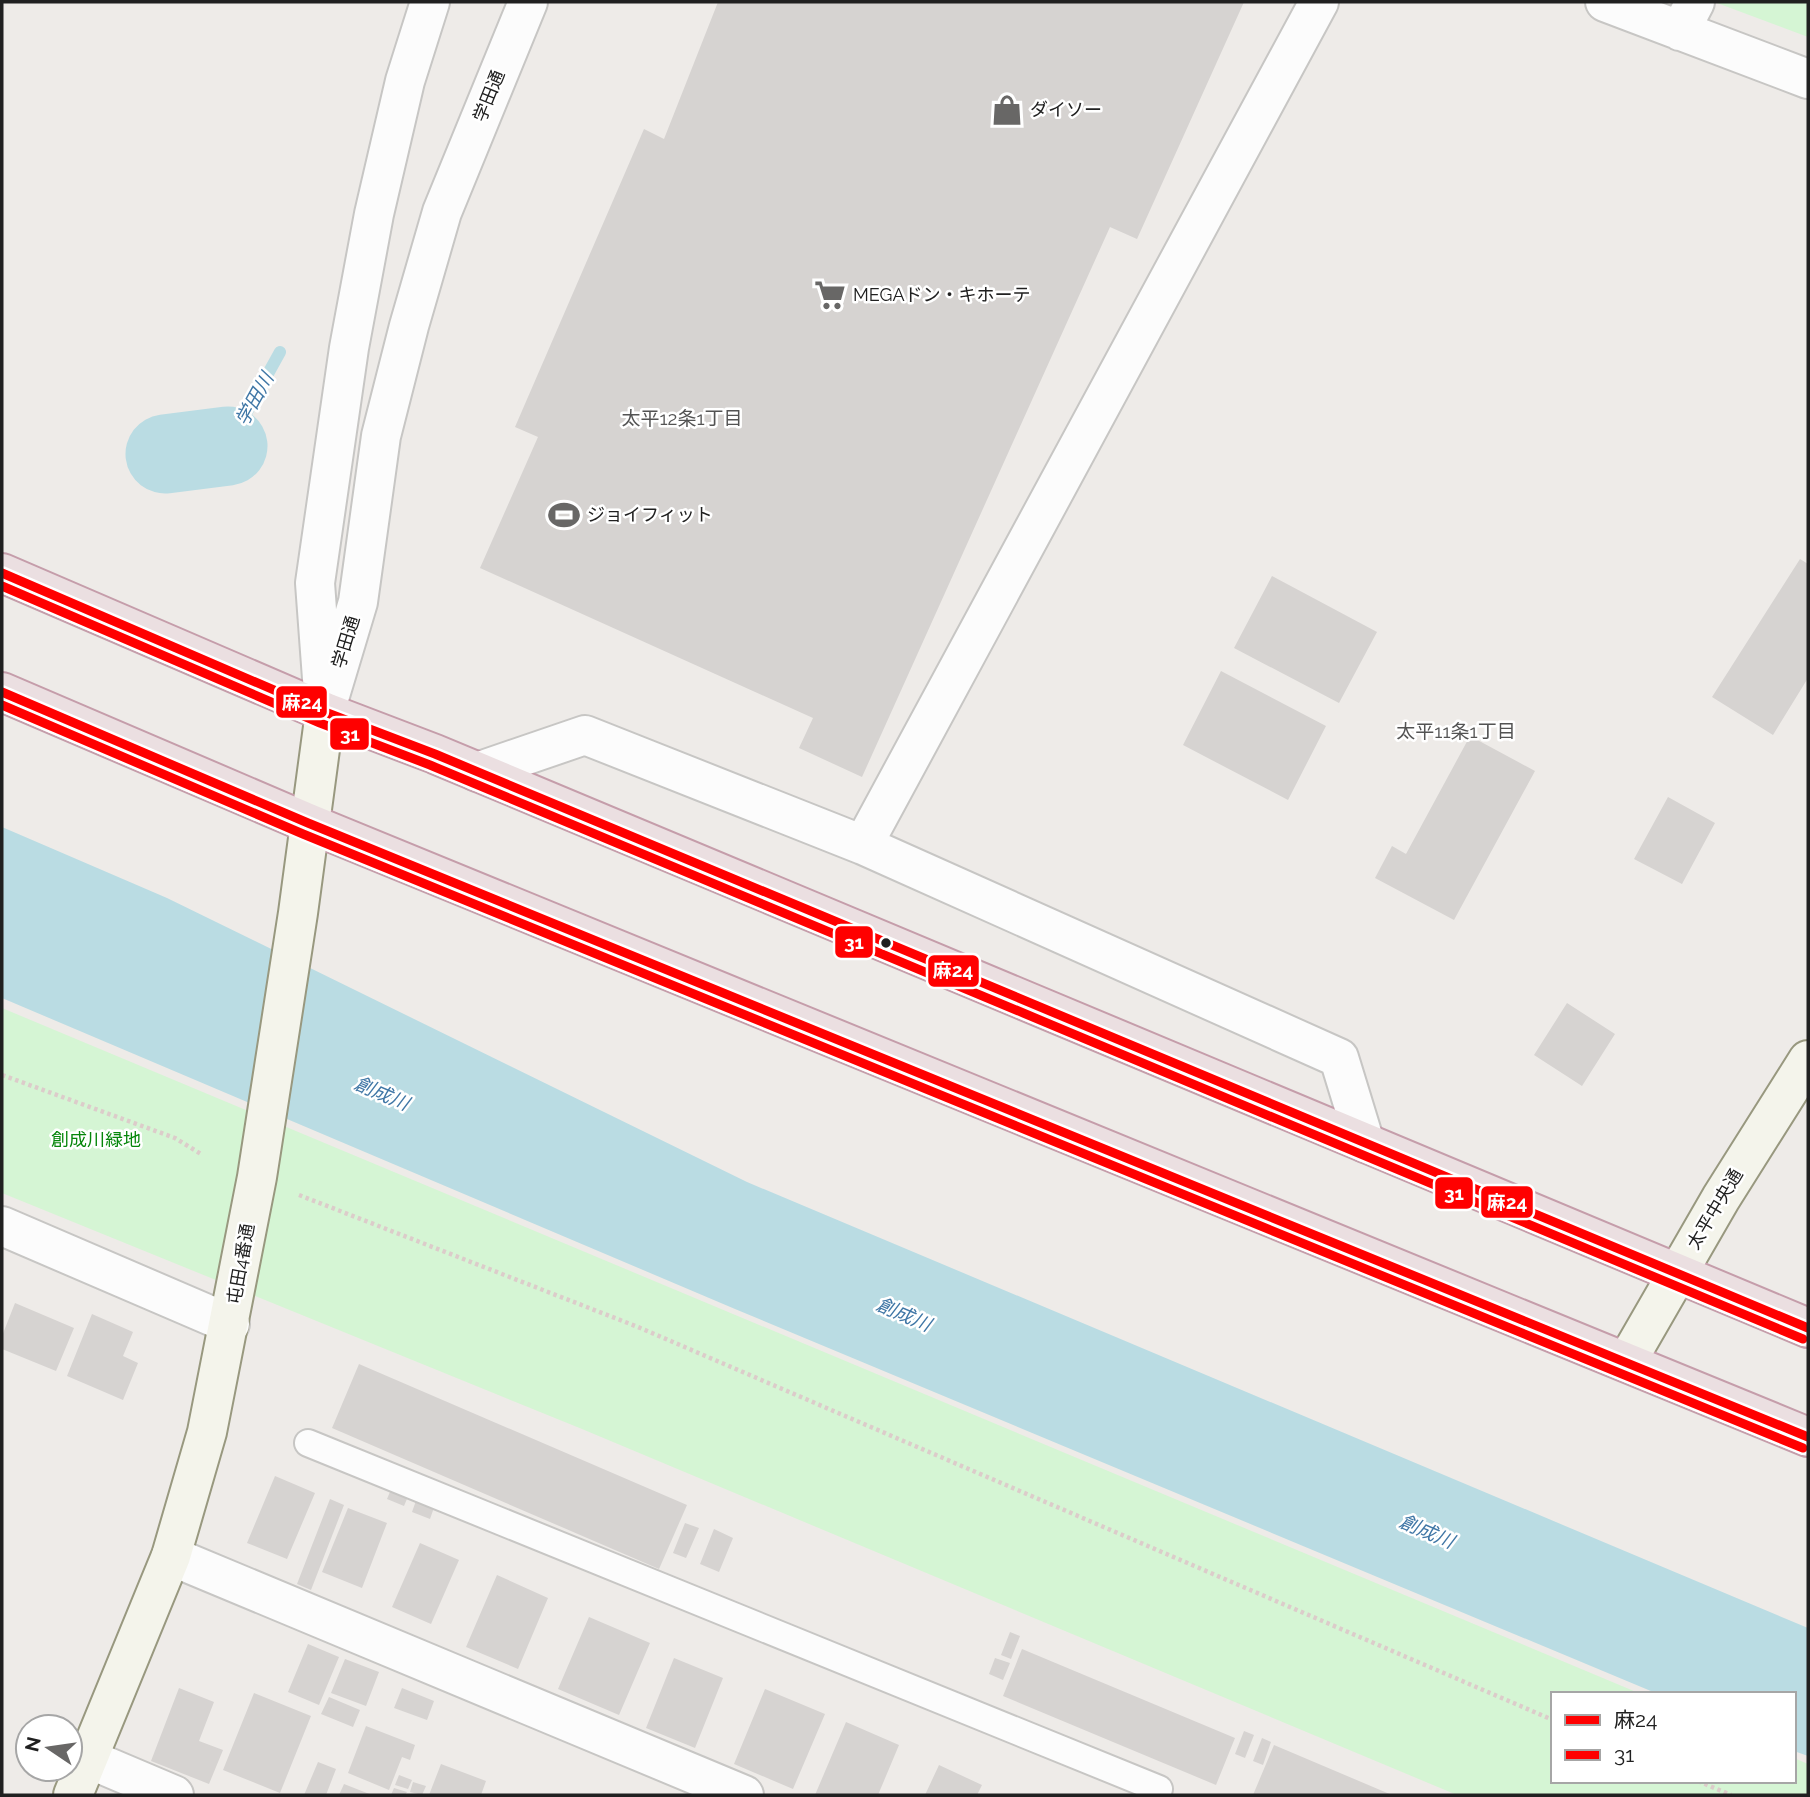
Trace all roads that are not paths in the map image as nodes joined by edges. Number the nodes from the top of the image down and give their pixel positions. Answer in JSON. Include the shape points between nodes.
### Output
{"nodes":[{"id":1,"x":430,"y":2,"type":"edge"},
{"id":2,"x":528,"y":2,"type":"edge"},
{"id":3,"x":1319,"y":2,"type":"edge"},
{"id":4,"x":1605,"y":2,"type":"edge"},
{"id":5,"x":1687,"y":16,"type":"edge"},
{"id":6,"x":1808,"y":79,"type":"edge"},
{"id":7,"x":2,"y":573,"type":"edge"},
{"id":8,"x":2,"y":692,"type":"edge"},
{"id":9,"x":325,"y":712,"type":"junction"},
{"id":10,"x":477,"y":772,"type":"junction"},
{"id":11,"x":308,"y":823,"type":"junction"},
{"id":12,"x":863,"y":845,"type":"junction"},
{"id":13,"x":1808,"y":1060,"type":"edge"},
{"id":14,"x":1365,"y":1143,"type":"junction"},
{"id":15,"x":2,"y":1226,"type":"edge"},
{"id":16,"x":1676,"y":1273,"type":"junction"},
{"id":17,"x":230,"y":1324,"type":"junction"},
{"id":18,"x":1808,"y":1328,"type":"edge"},
{"id":19,"x":1627,"y":1361,"type":"junction"},
{"id":20,"x":1808,"y":1437,"type":"edge"},
{"id":21,"x":308,"y":1443,"type":"dead end"},
{"id":22,"x":172,"y":1556,"type":"junction"},
{"id":23,"x":89,"y":1759,"type":"junction"},
{"id":24,"x":1164,"y":1793,"type":"edge"},
{"id":25,"x":74,"y":1795,"type":"edge"},
{"id":26,"x":174,"y":1795,"type":"edge"},
{"id":27,"x":744,"y":1795,"type":"edge"}],
"edges":[{"from":1,"to":9,"type":"street","name":"学田通","via":[[405,81],[374,214],[314,583]]},
{"from":2,"to":9,"type":"street","name":"学田通","via":[[442,212],[409,326],[381,436],[358,602]]},
{"from":3,"to":12,"type":"street"},
{"from":4,"to":5,"type":"street"},
{"from":5,"to":6,"type":"street"},
{"from":7,"to":9,"type":"highway"},
{"from":8,"to":11,"type":"highway"},
{"from":9,"to":10,"type":"highway"},
{"from":9,"to":11,"type":"street","name":"屯田4番通"},
{"from":10,"to":12,"type":"street","via":[[584,735]]},
{"from":10,"to":14,"type":"highway"},
{"from":11,"to":17,"type":"street","name":"屯田4番通","via":[[258,1171]]},
{"from":11,"to":19,"type":"highway"},
{"from":12,"to":14,"type":"street","via":[[1339,1058]]},
{"from":13,"to":16,"type":"street","name":"太平中央通"},
{"from":14,"to":16,"type":"highway"},
{"from":15,"to":17,"type":"street"},
{"from":16,"to":18,"type":"highway"},
{"from":16,"to":19,"type":"street","name":"太平中央通"},
{"from":17,"to":22,"type":"street","name":"屯田4番通","via":[[207,1432]]},
{"from":19,"to":20,"type":"highway"},
{"from":21,"to":24,"type":"lane"},
{"from":22,"to":23,"type":"street","name":"屯田4番通"},
{"from":22,"to":27,"type":"street"},
{"from":23,"to":25,"type":"street","name":"屯田4番通"},
{"from":23,"to":26,"type":"street"}]}
